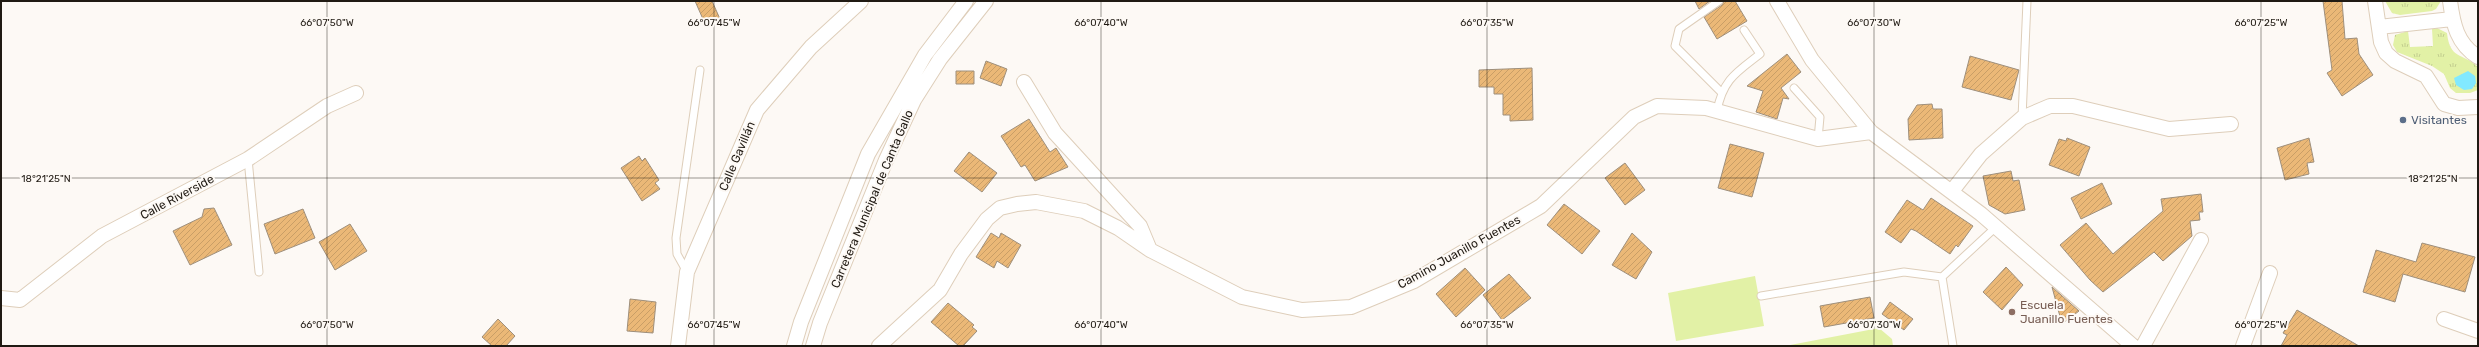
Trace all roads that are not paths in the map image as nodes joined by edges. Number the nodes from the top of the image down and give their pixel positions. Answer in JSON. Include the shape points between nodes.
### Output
{"nodes":[{"id":1,"x":861,"y":1,"type":"edge"},
{"id":2,"x":966,"y":1,"type":"edge"},
{"id":3,"x":986,"y":1,"type":"edge"},
{"id":4,"x":1719,"y":1,"type":"edge"},
{"id":5,"x":1777,"y":1,"type":"edge"},
{"id":6,"x":2027,"y":1,"type":"edge"},
{"id":7,"x":2376,"y":1,"type":"edge"},
{"id":8,"x":2450,"y":1,"type":"edge"},
{"id":9,"x":2452,"y":19,"type":"junction"},
{"id":10,"x":2379,"y":27,"type":"junction"},
{"id":11,"x":1744,"y":30,"type":"dead end"},
{"id":12,"x":2478,"y":57,"type":"edge"},
{"id":13,"x":700,"y":70,"type":"dead end"},
{"id":14,"x":1024,"y":82,"type":"dead end"},
{"id":15,"x":1794,"y":88,"type":"dead end"},
{"id":16,"x":1721,"y":92,"type":"junction"},
{"id":17,"x":356,"y":93,"type":"dead end"},
{"id":18,"x":2478,"y":107,"type":"edge"},
{"id":19,"x":1717,"y":111,"type":"junction"},
{"id":20,"x":2022,"y":118,"type":"junction"},
{"id":21,"x":2231,"y":124,"type":"dead end"},
{"id":22,"x":1871,"y":132,"type":"junction"},
{"id":23,"x":1818,"y":139,"type":"junction"},
{"id":24,"x":248,"y":159,"type":"junction"},
{"id":25,"x":1952,"y":192,"type":"junction"},
{"id":26,"x":1996,"y":227,"type":"junction"},
{"id":27,"x":2201,"y":240,"type":"dead end"},
{"id":28,"x":1150,"y":250,"type":"junction"},
{"id":29,"x":259,"y":272,"type":"dead end"},
{"id":30,"x":687,"y":272,"type":"junction"},
{"id":31,"x":2270,"y":273,"type":"dead end"},
{"id":32,"x":1942,"y":277,"type":"junction"},
{"id":33,"x":1761,"y":296,"type":"dead end"},
{"id":34,"x":1,"y":298,"type":"edge"},
{"id":35,"x":2444,"y":320,"type":"dead end"},
{"id":36,"x":2478,"y":330,"type":"edge"},
{"id":37,"x":678,"y":346,"type":"edge"},
{"id":38,"x":794,"y":346,"type":"edge"},
{"id":39,"x":813,"y":346,"type":"edge"},
{"id":40,"x":879,"y":346,"type":"edge"},
{"id":41,"x":1953,"y":346,"type":"edge"},
{"id":42,"x":2133,"y":346,"type":"edge"},
{"id":43,"x":2143,"y":346,"type":"edge"},
{"id":44,"x":2243,"y":346,"type":"edge"}],
"edges":[{"from":1,"to":30,"type":"street","name":"Calle Gavillán","via":[[811,47],[757,110]]},
{"from":2,"to":38,"type":"street","name":"Carretera Municipal de Canta Gallo","via":[[925,55],[868,154],[801,322]]},
{"from":3,"to":39,"type":"street","name":"Carretera Municipal de Canta Gallo","via":[[940,59],[914,100],[886,160]]},
{"from":4,"to":16,"type":"lane","via":[[1679,29],[1675,46]]},
{"from":5,"to":22,"type":"street","via":[[1812,60]]},
{"from":6,"to":20,"type":"lane"},
{"from":7,"to":10,"type":"street"},
{"from":8,"to":9,"type":"street"},
{"from":9,"to":10,"type":"street"},
{"from":9,"to":12,"type":"street","via":[[2462,45]]},
{"from":10,"to":18,"type":"street","via":[[2386,53],[2395,61],[2426,76],[2444,104],[2458,108]]},
{"from":11,"to":16,"type":"lane","via":[[1760,54],[1733,75]]},
{"from":13,"to":30,"type":"lane","via":[[676,238],[677,254]]},
{"from":14,"to":28,"type":"street","via":[[1055,133],[1140,226]]},
{"from":15,"to":23,"type":"lane","via":[[1820,116]]},
{"from":16,"to":19,"type":"lane"},
{"from":17,"to":24,"type":"street","name":"Calle Riverside","via":[[327,106]]},
{"from":19,"to":23,"type":"street","name":"Camino Juanillo Fuentes"},
{"from":19,"to":28,"type":"street","name":"Camino Juanillo Fuentes","via":[[1657,106],[1634,117],[1540,206],[1414,281],[1351,307],[1302,310],[1242,297]]},
{"from":20,"to":21,"type":"street","via":[[2050,106],[2073,106],[2169,129]]},
{"from":20,"to":25,"type":"street","via":[[1981,154]]},
{"from":22,"to":23,"type":"street","name":"Camino Juanillo Fuentes"},
{"from":22,"to":25,"type":"street"},
{"from":24,"to":29,"type":"lane"},
{"from":24,"to":34,"type":"street","name":"Calle Riverside","via":[[102,236],[20,300]]},
{"from":25,"to":26,"type":"street"},
{"from":26,"to":32,"type":"lane"},
{"from":26,"to":42,"type":"street"},
{"from":27,"to":43,"type":"street"},
{"from":28,"to":40,"type":"street","name":"Camino Juanillo Fuentes","via":[[1118,228],[1084,211],[1036,202],[1000,208],[987,219],[961,254],[940,290]]},
{"from":30,"to":37,"type":"street","name":"Calle Gavillán"},
{"from":31,"to":44,"type":"street"},
{"from":32,"to":33,"type":"lane","via":[[1904,272]]},
{"from":32,"to":41,"type":"lane"},
{"from":35,"to":36,"type":"street"}]}
